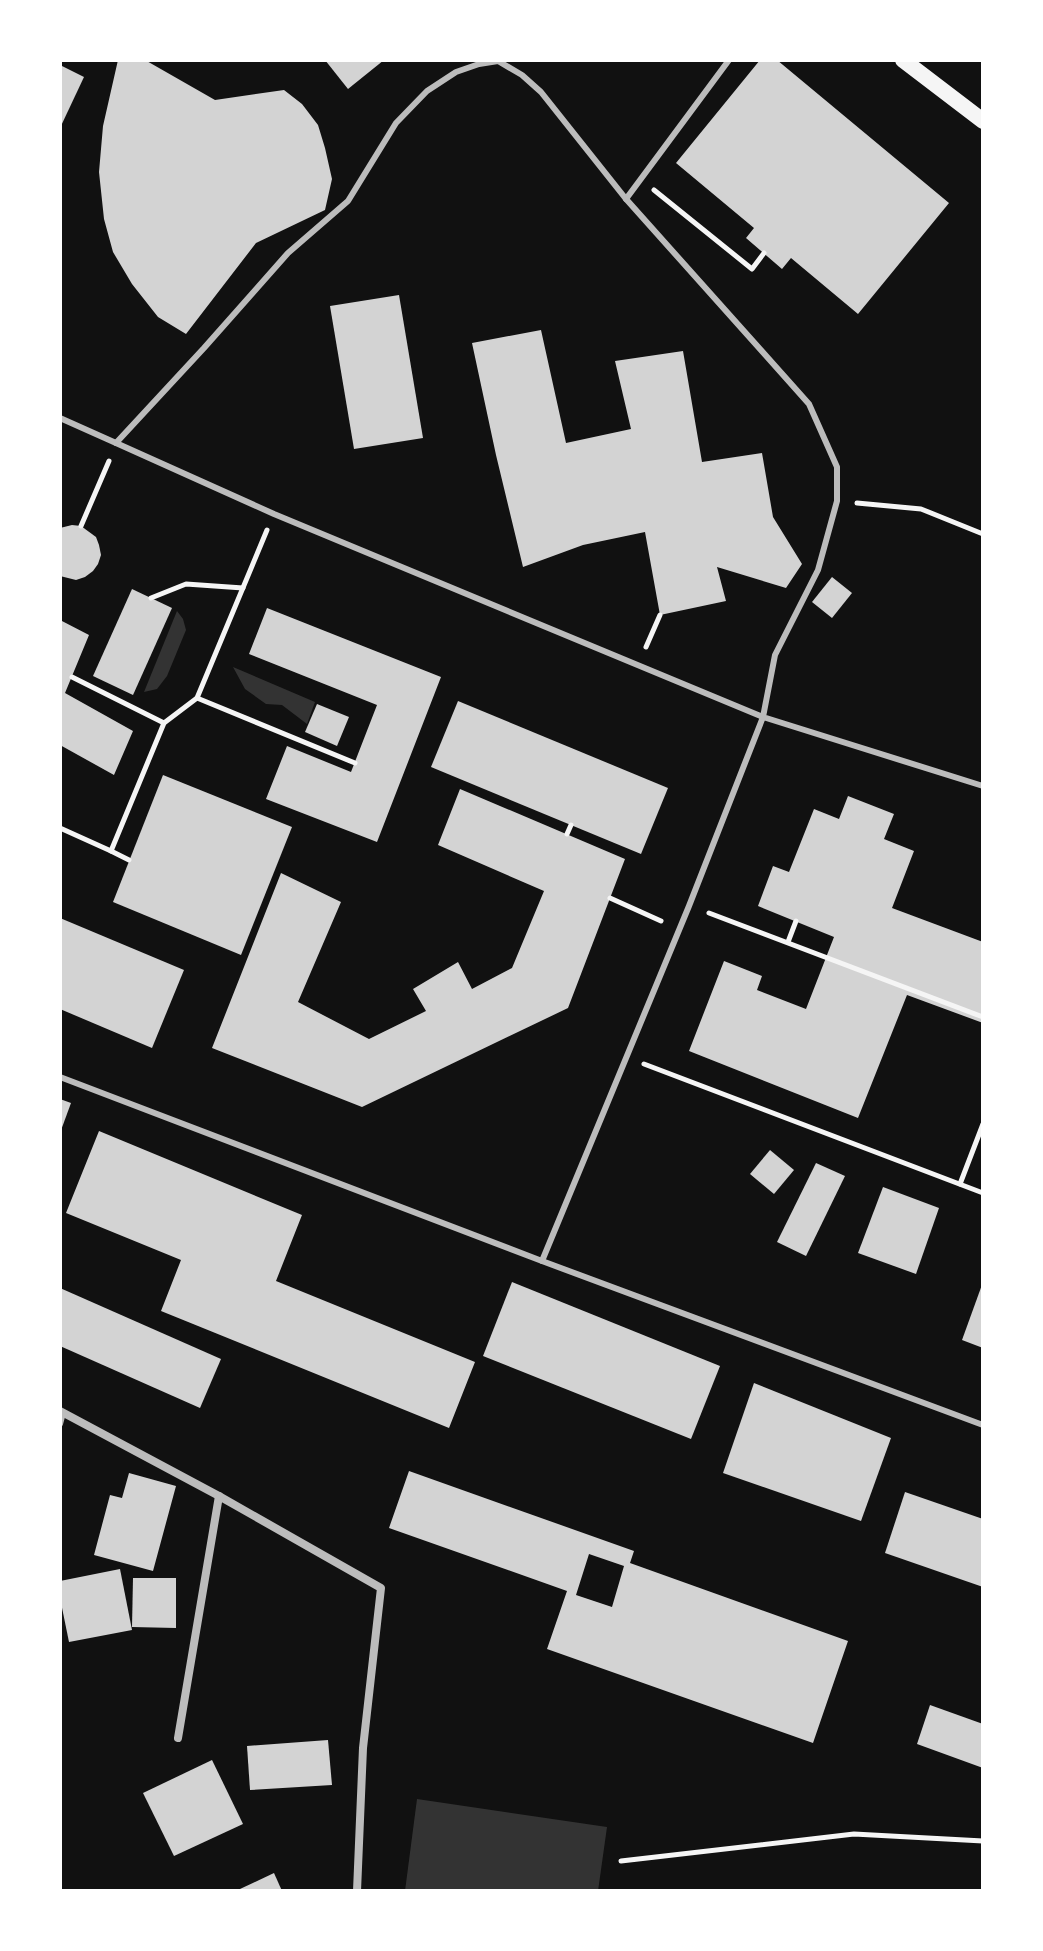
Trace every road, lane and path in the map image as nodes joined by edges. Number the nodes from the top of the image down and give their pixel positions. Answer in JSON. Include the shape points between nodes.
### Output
{"nodes":[{"id":1,"x":729,"y":60,"type":"edge"},
{"id":2,"x":903,"y":60,"type":"edge"},
{"id":3,"x":983,"y":121,"type":"edge"},
{"id":4,"x":641,"y":179,"type":"junction"},
{"id":5,"x":626,"y":199,"type":"junction"},
{"id":6,"x":764,"y":253,"type":"dead end"},
{"id":7,"x":60,"y":418,"type":"edge"},
{"id":8,"x":116,"y":443,"type":"junction"},
{"id":9,"x":837,"y":501,"type":"junction"},
{"id":10,"x":274,"y":514,"type":"junction"},
{"id":11,"x":81,"y":526,"type":"dead end"},
{"id":12,"x":983,"y":534,"type":"edge"},
{"id":13,"x":243,"y":588,"type":"junction"},
{"id":14,"x":151,"y":598,"type":"dead end"},
{"id":15,"x":660,"y":615,"type":"dead end"},
{"id":16,"x":638,"y":665,"type":"junction"},
{"id":17,"x":72,"y":677,"type":"dead end"},
{"id":18,"x":197,"y":698,"type":"junction"},
{"id":19,"x":763,"y":717,"type":"junction"},
{"id":20,"x":164,"y":723,"type":"junction"},
{"id":21,"x":355,"y":763,"type":"dead end"},
{"id":22,"x":983,"y":786,"type":"edge"},
{"id":23,"x":571,"y":825,"type":"dead end"},
{"id":24,"x":60,"y":828,"type":"edge"},
{"id":25,"x":567,"y":834,"type":"dead end"},
{"id":26,"x":111,"y":851,"type":"junction"},
{"id":27,"x":129,"y":860,"type":"dead end"},
{"id":28,"x":610,"y":898,"type":"dead end"},
{"id":29,"x":689,"y":906,"type":"junction"},
{"id":30,"x":796,"y":921,"type":"dead end"},
{"id":31,"x":679,"y":929,"type":"junction"},
{"id":32,"x":788,"y":942,"type":"junction"},
{"id":33,"x":983,"y":1017,"type":"edge"},
{"id":34,"x":626,"y":1057,"type":"junction"},
{"id":35,"x":60,"y":1077,"type":"edge"},
{"id":36,"x":983,"y":1124,"type":"edge"},
{"id":37,"x":960,"y":1184,"type":"junction"},
{"id":38,"x":983,"y":1193,"type":"edge"},
{"id":39,"x":542,"y":1261,"type":"junction"},
{"id":40,"x":62,"y":1412,"type":"edge"},
{"id":41,"x":60,"y":1424,"type":"edge"},
{"id":42,"x":983,"y":1425,"type":"edge"},
{"id":43,"x":219,"y":1496,"type":"junction"},
{"id":44,"x":178,"y":1738,"type":"dead end"},
{"id":45,"x":983,"y":1841,"type":"edge"},
{"id":46,"x":621,"y":1861,"type":"dead end"},
{"id":47,"x":357,"y":1891,"type":"edge"}],
"edges":[{"from":1,"to":4,"type":"lane"},
{"from":2,"to":3,"type":"main road"},
{"from":4,"to":5,"type":"lane"},
{"from":4,"to":6,"type":"path","via":[[752,269]]},
{"from":5,"to":8,"type":"lane","via":[[522,75],[498,61],[456,72],[427,91],[396,123],[348,201],[288,253]]},
{"from":5,"to":9,"type":"lane","via":[[809,404],[837,467]]},
{"from":7,"to":8,"type":"lane"},
{"from":8,"to":10,"type":"lane"},
{"from":8,"to":11,"type":"path"},
{"from":9,"to":12,"type":"path","via":[[921,509]]},
{"from":9,"to":19,"type":"lane","via":[[818,570],[775,655]]},
{"from":10,"to":13,"type":"path"},
{"from":10,"to":16,"type":"lane"},
{"from":13,"to":14,"type":"path","via":[[186,584]]},
{"from":13,"to":18,"type":"path"},
{"from":15,"to":16,"type":"path"},
{"from":16,"to":19,"type":"lane"},
{"from":17,"to":20,"type":"path"},
{"from":18,"to":20,"type":"path"},
{"from":18,"to":21,"type":"path"},
{"from":19,"to":22,"type":"lane"},
{"from":19,"to":29,"type":"lane"},
{"from":20,"to":26,"type":"path"},
{"from":23,"to":25,"type":"path"},
{"from":24,"to":26,"type":"path"},
{"from":26,"to":27,"type":"path"},
{"from":28,"to":31,"type":"path"},
{"from":29,"to":31,"type":"lane"},
{"from":29,"to":32,"type":"path"},
{"from":30,"to":32,"type":"path"},
{"from":31,"to":34,"type":"lane"},
{"from":32,"to":33,"type":"path"},
{"from":34,"to":37,"type":"path"},
{"from":34,"to":39,"type":"lane"},
{"from":35,"to":39,"type":"lane"},
{"from":36,"to":37,"type":"path"},
{"from":37,"to":38,"type":"path"},
{"from":39,"to":42,"type":"lane"},
{"from":40,"to":41,"type":"lane"},
{"from":40,"to":43,"type":"street"},
{"from":43,"to":44,"type":"street"},
{"from":43,"to":47,"type":"street","via":[[381,1588],[363,1748]]},
{"from":45,"to":46,"type":"path","via":[[854,1834]]}]}
